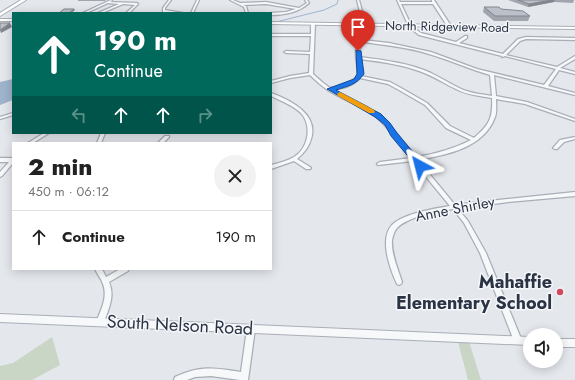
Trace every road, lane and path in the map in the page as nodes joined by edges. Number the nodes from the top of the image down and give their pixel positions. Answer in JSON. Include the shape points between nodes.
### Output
{"nodes":[{"id":1,"x":18,"y":0,"type":"edge"},
{"id":2,"x":24,"y":0,"type":"edge"},
{"id":3,"x":114,"y":0,"type":"edge"},
{"id":4,"x":170,"y":0,"type":"edge"},
{"id":5,"x":198,"y":0,"type":"edge"},
{"id":6,"x":231,"y":0,"type":"edge"},
{"id":7,"x":235,"y":0,"type":"edge"},
{"id":8,"x":306,"y":0,"type":"edge"},
{"id":9,"x":358,"y":0,"type":"edge"},
{"id":10,"x":432,"y":0,"type":"edge"},
{"id":11,"x":398,"y":1,"type":"edge"},
{"id":12,"x":109,"y":2,"type":"junction"},
{"id":13,"x":434,"y":3,"type":"junction"},
{"id":14,"x":122,"y":4,"type":"junction"},
{"id":15,"x":241,"y":4,"type":"junction"},
{"id":16,"x":250,"y":8,"type":"dead end"},
{"id":17,"x":300,"y":9,"type":"junction"},
{"id":18,"x":0,"y":11,"type":"edge"},
{"id":19,"x":86,"y":12,"type":"edge"},
{"id":20,"x":102,"y":12,"type":"edge"},
{"id":21,"x":128,"y":12,"type":"edge"},
{"id":22,"x":173,"y":12,"type":"edge"},
{"id":23,"x":192,"y":12,"type":"edge"},
{"id":24,"x":247,"y":12,"type":"edge"},
{"id":25,"x":272,"y":14,"type":"edge"},
{"id":26,"x":0,"y":17,"type":"edge"},
{"id":27,"x":12,"y":19,"type":"edge"},
{"id":28,"x":273,"y":24,"type":"edge"},
{"id":29,"x":313,"y":25,"type":"junction"},
{"id":30,"x":365,"y":25,"type":"junction"},
{"id":31,"x":411,"y":26,"type":"junction"},
{"id":32,"x":449,"y":26,"type":"junction"},
{"id":33,"x":575,"y":29,"type":"edge"},
{"id":34,"x":312,"y":34,"type":"junction"},
{"id":35,"x":272,"y":35,"type":"edge"},
{"id":36,"x":466,"y":37,"type":"dead end"},
{"id":37,"x":575,"y":39,"type":"edge"},
{"id":38,"x":361,"y":41,"type":"junction"},
{"id":39,"x":458,"y":42,"type":"junction"},
{"id":40,"x":286,"y":52,"type":"dead end"},
{"id":41,"x":311,"y":53,"type":"junction"},
{"id":42,"x":503,"y":56,"type":"junction"},
{"id":43,"x":575,"y":57,"type":"edge"},
{"id":44,"x":358,"y":58,"type":"junction"},
{"id":45,"x":558,"y":69,"type":"junction"},
{"id":46,"x":575,"y":73,"type":"edge"},
{"id":47,"x":312,"y":74,"type":"junction"},
{"id":48,"x":492,"y":74,"type":"junction"},
{"id":49,"x":272,"y":77,"type":"edge"},
{"id":50,"x":358,"y":77,"type":"junction"},
{"id":51,"x":276,"y":80,"type":"junction"},
{"id":52,"x":272,"y":82,"type":"edge"},
{"id":53,"x":546,"y":86,"type":"junction"},
{"id":54,"x":330,"y":89,"type":"junction"},
{"id":55,"x":575,"y":94,"type":"edge"},
{"id":56,"x":272,"y":95,"type":"edge"},
{"id":57,"x":493,"y":96,"type":"junction"},
{"id":58,"x":12,"y":114,"type":"edge"},
{"id":59,"x":0,"y":118,"type":"edge"},
{"id":60,"x":575,"y":120,"type":"edge"},
{"id":61,"x":45,"y":134,"type":"edge"},
{"id":62,"x":167,"y":136,"type":"dead end"},
{"id":63,"x":575,"y":138,"type":"edge"},
{"id":64,"x":474,"y":140,"type":"junction"},
{"id":65,"x":32,"y":142,"type":"edge"},
{"id":66,"x":161,"y":142,"type":"edge"},
{"id":67,"x":555,"y":148,"type":"dead end"},
{"id":68,"x":293,"y":159,"type":"junction"},
{"id":69,"x":414,"y":159,"type":"junction"},
{"id":70,"x":0,"y":160,"type":"edge"},
{"id":71,"x":12,"y":160,"type":"edge"},
{"id":72,"x":12,"y":161,"type":"edge"},
{"id":73,"x":380,"y":164,"type":"dead end"},
{"id":74,"x":272,"y":167,"type":"edge"},
{"id":75,"x":308,"y":168,"type":"dead end"},
{"id":76,"x":0,"y":175,"type":"edge"},
{"id":77,"x":575,"y":194,"type":"edge"},
{"id":78,"x":455,"y":208,"type":"junction"},
{"id":79,"x":99,"y":270,"type":"edge"},
{"id":80,"x":124,"y":270,"type":"edge"},
{"id":81,"x":106,"y":280,"type":"junction"},
{"id":82,"x":399,"y":282,"type":"dead end"},
{"id":83,"x":0,"y":318,"type":"edge"},
{"id":84,"x":100,"y":322,"type":"junction"},
{"id":85,"x":251,"y":329,"type":"junction"},
{"id":86,"x":518,"y":341,"type":"junction"},
{"id":87,"x":523,"y":341,"type":"edge"},
{"id":88,"x":563,"y":343,"type":"edge"},
{"id":89,"x":575,"y":343,"type":"edge"},
{"id":90,"x":244,"y":378,"type":"edge"},
{"id":91,"x":178,"y":380,"type":"edge"}],
"edges":[{"from":1,"to":18,"type":"main road"},
{"from":2,"to":26,"type":"main road"},
{"from":3,"to":12,"type":"street"},
{"from":4,"to":22,"type":"street","via":[[164,11]]},
{"from":5,"to":23,"type":"street"},
{"from":6,"to":15,"type":"street"},
{"from":7,"to":15,"type":"street"},
{"from":8,"to":17,"type":"street","via":[[308,3]]},
{"from":9,"to":30,"type":"street"},
{"from":10,"to":13,"type":"street"},
{"from":11,"to":13,"type":"street"},
{"from":11,"to":31,"type":"street"},
{"from":12,"to":14,"type":"street"},
{"from":12,"to":19,"type":"street"},
{"from":13,"to":32,"type":"street"},
{"from":14,"to":20,"type":"street"},
{"from":14,"to":21,"type":"street","via":[[137,4]]},
{"from":15,"to":16,"type":"street"},
{"from":15,"to":17,"type":"street","via":[[270,3]]},
{"from":15,"to":24,"type":"street"},
{"from":17,"to":25,"type":"street"},
{"from":26,"to":27,"type":"main road"},
{"from":28,"to":29,"type":"main road","name":"North Ridgeview Road"},
{"from":29,"to":30,"type":"main road","name":"North Ridgeview Road"},
{"from":29,"to":34,"type":"street"},
{"from":30,"to":31,"type":"main road","name":"North Ridgeview Road"},
{"from":30,"to":38,"type":"street","via":[[366,33]]},
{"from":31,"to":32,"type":"main road","name":"North Ridgeview Road"},
{"from":31,"to":33,"type":"main road","name":"North Ridgeview Road"},
{"from":31,"to":39,"type":"street","via":[[420,34]]},
{"from":32,"to":33,"type":"main road","name":"North Ridgeview Road"},
{"from":34,"to":35,"type":"street"},
{"from":34,"to":41,"type":"street"},
{"from":36,"to":39,"type":"street"},
{"from":37,"to":42,"type":"street","via":[[526,38],[520,40]]},
{"from":38,"to":44,"type":"street"},
{"from":38,"to":48,"type":"street","via":[[430,53]]},
{"from":39,"to":42,"type":"street"},
{"from":40,"to":41,"type":"street"},
{"from":41,"to":47,"type":"street"},
{"from":42,"to":45,"type":"street"},
{"from":43,"to":45,"type":"street"},
{"from":44,"to":50,"type":"street"},
{"from":44,"to":57,"type":"street","via":[[411,67],[458,89]]},
{"from":45,"to":46,"type":"street"},
{"from":45,"to":53,"type":"street"},
{"from":47,"to":51,"type":"street"},
{"from":47,"to":54,"type":"street","via":[[316,80]]},
{"from":48,"to":53,"type":"street"},
{"from":48,"to":57,"type":"street"},
{"from":49,"to":51,"type":"street"},
{"from":50,"to":54,"type":"street","via":[[351,83]]},
{"from":50,"to":64,"type":"street","via":[[389,83],[426,104],[448,127]]},
{"from":51,"to":52,"type":"street"},
{"from":53,"to":55,"type":"street"},
{"from":54,"to":69,"type":"street","via":[[388,124]]},
{"from":56,"to":68,"type":"street","via":[[294,106],[308,120],[311,128],[310,137]]},
{"from":57,"to":60,"type":"street","via":[[526,103]]},
{"from":57,"to":64,"type":"street","via":[[493,117],[486,131]]},
{"from":58,"to":59,"type":"street"},
{"from":61,"to":65,"type":"street"},
{"from":62,"to":66,"type":"street"},
{"from":63,"to":67,"type":"street","via":[[562,142]]},
{"from":64,"to":69,"type":"street","via":[[450,152]]},
{"from":68,"to":74,"type":"street"},
{"from":68,"to":75,"type":"street"},
{"from":69,"to":73,"type":"street"},
{"from":69,"to":78,"type":"street"},
{"from":70,"to":71,"type":"street"},
{"from":72,"to":76,"type":"street"},
{"from":77,"to":78,"type":"street","name":"Anne Shirley","via":[[504,200]]},
{"from":78,"to":82,"type":"street","name":"Anne Shirley","via":[[410,217],[394,226],[389,240],[391,258]]},
{"from":78,"to":86,"type":"street","via":[[483,253]]},
{"from":79,"to":81,"type":"street"},
{"from":80,"to":81,"type":"street"},
{"from":81,"to":84,"type":"street","via":[[110,296]]},
{"from":83,"to":84,"type":"street","name":"South Nelson Road"},
{"from":84,"to":85,"type":"street","name":"South Nelson Road"},
{"from":85,"to":86,"type":"street","name":"South Nelson Road"},
{"from":85,"to":90,"type":"street"},
{"from":86,"to":87,"type":"street","name":"South Nelson Road"},
{"from":88,"to":89,"type":"street"},
{"from":90,"to":91,"type":"street","via":[[210,371],[188,374]]}]}
